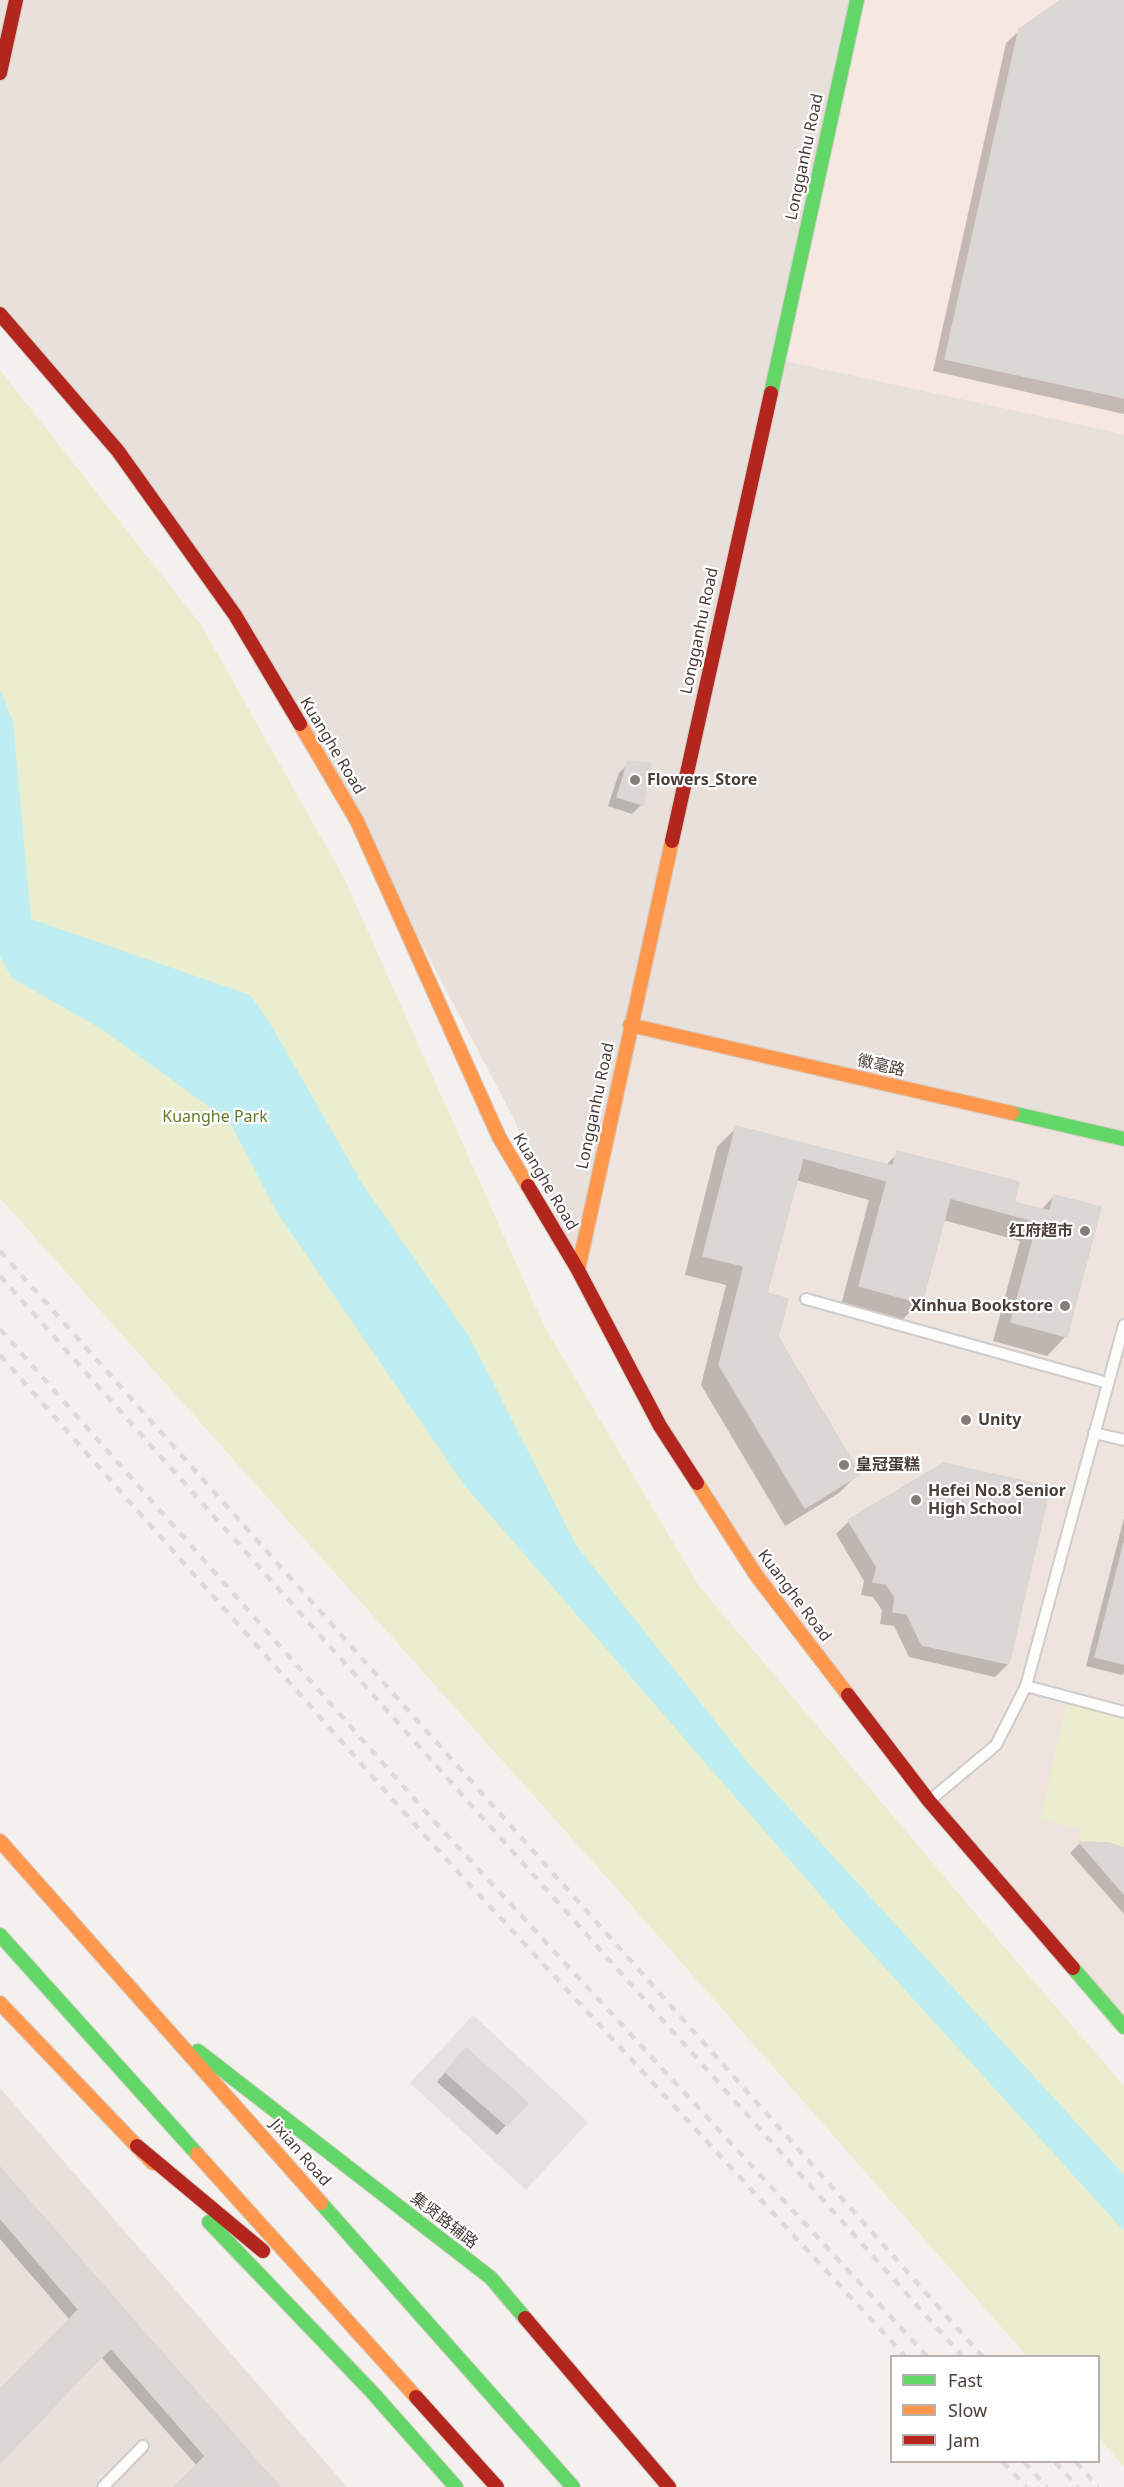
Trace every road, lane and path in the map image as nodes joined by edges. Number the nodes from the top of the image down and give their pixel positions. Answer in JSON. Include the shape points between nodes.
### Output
{"nodes":[{"id":1,"x":16,"y":0,"type":"edge"},
{"id":2,"x":857,"y":0,"type":"edge"},
{"id":3,"x":0,"y":73,"type":"edge"},
{"id":4,"x":0,"y":314,"type":"edge"},
{"id":5,"x":630,"y":1025,"type":"junction"},
{"id":6,"x":1124,"y":1138,"type":"edge"},
{"id":7,"x":578,"y":1270,"type":"junction"},
{"id":8,"x":806,"y":1299,"type":"dead end"},
{"id":9,"x":1124,"y":1325,"type":"edge"},
{"id":10,"x":1108,"y":1383,"type":"junction"},
{"id":11,"x":1094,"y":1433,"type":"junction"},
{"id":12,"x":1124,"y":1440,"type":"edge"},
{"id":13,"x":1026,"y":1686,"type":"junction"},
{"id":14,"x":1124,"y":1712,"type":"edge"},
{"id":15,"x":929,"y":1801,"type":"junction"},
{"id":16,"x":0,"y":1841,"type":"edge"},
{"id":17,"x":0,"y":1935,"type":"edge"},
{"id":18,"x":0,"y":2002,"type":"edge"},
{"id":19,"x":160,"y":2020,"type":"junction"},
{"id":20,"x":1124,"y":2027,"type":"edge"},
{"id":21,"x":137,"y":2146,"type":"junction"},
{"id":22,"x":350,"y":2323,"type":"junction"},
{"id":23,"x":143,"y":2446,"type":"dead end"},
{"id":24,"x":103,"y":2487,"type":"edge"},
{"id":25,"x":456,"y":2487,"type":"edge"},
{"id":26,"x":497,"y":2487,"type":"edge"},
{"id":27,"x":573,"y":2487,"type":"edge"},
{"id":28,"x":669,"y":2487,"type":"edge"}],
"edges":[{"from":1,"to":3,"type":"main road"},
{"from":2,"to":5,"type":"main road","name":"Longganhu Road"},
{"from":4,"to":7,"type":"main road","name":"Kuanghe Road","via":[[118,451],[235,615],[357,821],[499,1137]]},
{"from":5,"to":6,"type":"main road","name":"徽毫路"},
{"from":5,"to":7,"type":"main road","name":"Longganhu Road"},
{"from":7,"to":15,"type":"main road","name":"Kuanghe Road","via":[[660,1426],[756,1575]]},
{"from":8,"to":10,"type":"lane"},
{"from":9,"to":10,"type":"lane"},
{"from":10,"to":11,"type":"lane"},
{"from":11,"to":12,"type":"lane"},
{"from":11,"to":13,"type":"lane"},
{"from":13,"to":14,"type":"lane"},
{"from":13,"to":15,"type":"lane","via":[[996,1745]]},
{"from":15,"to":20,"type":"main road","name":"Kuanghe Road"},
{"from":16,"to":19,"type":"main road","name":"Jixian Road"},
{"from":17,"to":22,"type":"main road"},
{"from":18,"to":21,"type":"main road"},
{"from":19,"to":27,"type":"main road","name":"Jixian Road"},
{"from":19,"to":28,"type":"main road","name":"集贤路辅路","via":[[491,2278]]},
{"from":21,"to":22,"type":"main road"},
{"from":21,"to":25,"type":"main road","via":[[372,2392]]},
{"from":22,"to":26,"type":"main road"},
{"from":23,"to":24,"type":"lane"}]}
